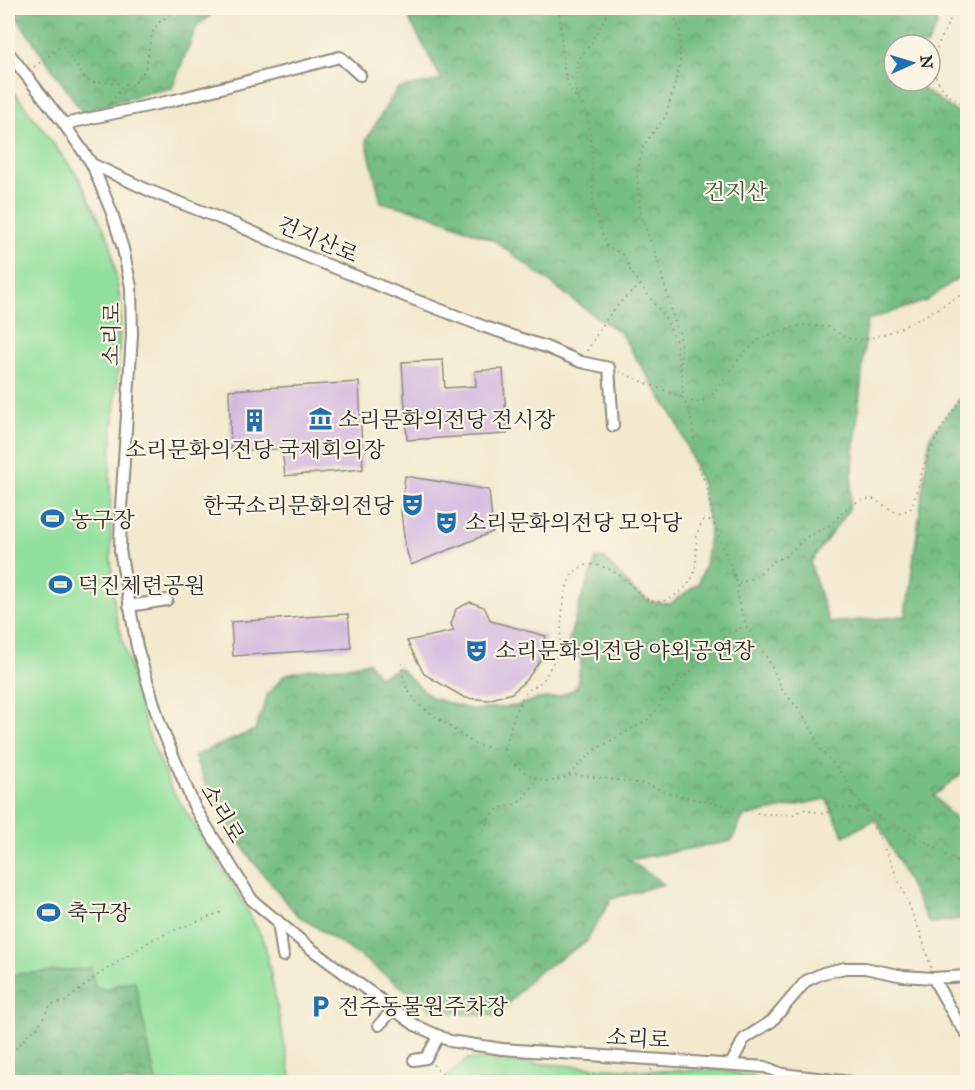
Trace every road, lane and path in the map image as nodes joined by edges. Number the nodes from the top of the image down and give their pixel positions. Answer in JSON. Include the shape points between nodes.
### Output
{"nodes":[{"id":1,"x":179,"y":8,"type":"edge"},
{"id":2,"x":559,"y":8,"type":"edge"},
{"id":3,"x":610,"y":8,"type":"edge"},
{"id":4,"x":671,"y":8,"type":"edge"},
{"id":5,"x":953,"y":8,"type":"edge"},
{"id":6,"x":8,"y":52,"type":"edge"},
{"id":7,"x":26,"y":75,"type":"junction"},
{"id":8,"x":360,"y":75,"type":"dead end"},
{"id":9,"x":124,"y":84,"type":"junction"},
{"id":10,"x":578,"y":98,"type":"junction"},
{"id":11,"x":110,"y":105,"type":"dead end"},
{"id":12,"x":968,"y":106,"type":"edge"},
{"id":13,"x":64,"y":124,"type":"junction"},
{"id":14,"x":92,"y":164,"type":"junction"},
{"id":15,"x":641,"y":285,"type":"junction"},
{"id":16,"x":968,"y":291,"type":"edge"},
{"id":17,"x":581,"y":362,"type":"junction"},
{"id":18,"x":609,"y":368,"type":"junction"},
{"id":19,"x":681,"y":377,"type":"junction"},
{"id":20,"x":968,"y":392,"type":"edge"},
{"id":21,"x":683,"y":399,"type":"junction"},
{"id":22,"x":613,"y":426,"type":"dead end"},
{"id":23,"x":713,"y":521,"type":"junction"},
{"id":24,"x":738,"y":585,"type":"junction"},
{"id":25,"x":167,"y":600,"type":"dead end"},
{"id":26,"x":129,"y":606,"type":"junction"},
{"id":27,"x":746,"y":626,"type":"junction"},
{"id":28,"x":402,"y":663,"type":"dead end"},
{"id":29,"x":504,"y":751,"type":"junction"},
{"id":30,"x":569,"y":775,"type":"junction"},
{"id":31,"x":537,"y":779,"type":"junction"},
{"id":32,"x":866,"y":810,"type":"junction"},
{"id":33,"x":480,"y":835,"type":"dead end"},
{"id":34,"x":968,"y":873,"type":"edge"},
{"id":35,"x":224,"y":911,"type":"dead end"},
{"id":36,"x":278,"y":921,"type":"junction"},
{"id":37,"x":283,"y":956,"type":"dead end"},
{"id":38,"x":968,"y":976,"type":"edge"},
{"id":39,"x":933,"y":978,"type":"junction"},
{"id":40,"x":394,"y":1009,"type":"junction"},
{"id":41,"x":379,"y":1025,"type":"dead end"},
{"id":42,"x":968,"y":1035,"type":"edge"},
{"id":43,"x":439,"y":1036,"type":"junction"},
{"id":44,"x":8,"y":1058,"type":"edge"},
{"id":45,"x":426,"y":1058,"type":"junction"},
{"id":46,"x":652,"y":1059,"type":"junction"},
{"id":47,"x":414,"y":1060,"type":"dead end"},
{"id":48,"x":731,"y":1064,"type":"junction"},
{"id":49,"x":782,"y":1074,"type":"junction"},
{"id":50,"x":685,"y":1082,"type":"edge"},
{"id":51,"x":450,"y":1083,"type":"edge"},
{"id":52,"x":577,"y":1083,"type":"edge"},
{"id":53,"x":619,"y":1083,"type":"edge"},
{"id":54,"x":647,"y":1083,"type":"edge"},
{"id":55,"x":712,"y":1083,"type":"edge"},
{"id":56,"x":791,"y":1083,"type":"edge"},
{"id":57,"x":851,"y":1083,"type":"edge"}],
"edges":[{"from":1,"to":9,"type":"path","via":[[159,21],[151,32],[146,67],[134,85]]},
{"from":2,"to":10,"type":"path","via":[[564,70],[569,88]]},
{"from":3,"to":10,"type":"path","via":[[577,62]]},
{"from":4,"to":19,"type":"path","via":[[680,31],[680,64],[666,116],[643,146],[638,175],[641,217],[680,334]]},
{"from":5,"to":12,"type":"path","via":[[932,66],[946,93]]},
{"from":6,"to":7,"type":"street"},
{"from":7,"to":9,"type":"path","via":[[64,47],[92,83]]},
{"from":7,"to":13,"type":"street"},
{"from":8,"to":13,"type":"street","via":[[340,57]]},
{"from":9,"to":11,"type":"path"},
{"from":10,"to":15,"type":"path","via":[[588,118],[593,203],[599,224],[607,246],[624,256]]},
{"from":13,"to":14,"type":"street"},
{"from":14,"to":17,"type":"street","name":"건지산로","via":[[388,289]]},
{"from":14,"to":26,"type":"street","name":"소리로","via":[[112,213],[130,287],[132,336],[120,550]]},
{"from":15,"to":17,"type":"path","via":[[627,294],[598,330]]},
{"from":15,"to":19,"type":"path","via":[[666,318],[676,340]]},
{"from":16,"to":21,"type":"path","via":[[894,331],[865,340],[846,338],[829,327],[801,325],[762,337],[741,356],[709,399],[696,403]]},
{"from":17,"to":18,"type":"street","name":"건지산로"},
{"from":18,"to":21,"type":"path"},
{"from":18,"to":22,"type":"street"},
{"from":19,"to":21,"type":"path"},
{"from":20,"to":24,"type":"path","via":[[942,429],[925,463],[910,510],[897,513],[873,499],[860,500],[786,556]]},
{"from":21,"to":23,"type":"path","via":[[689,410],[696,460],[707,487]]},
{"from":23,"to":24,"type":"path"},
{"from":23,"to":29,"type":"path","via":[[704,520],[696,534],[694,575],[686,587],[668,599],[650,602],[625,579],[598,565],[585,565],[570,577],[558,649],[542,682],[526,693]]},
{"from":24,"to":27,"type":"path"},
{"from":25,"to":26,"type":"street"},
{"from":26,"to":36,"type":"street","name":"소리로","via":[[160,724],[195,808],[252,900]]},
{"from":27,"to":30,"type":"path","via":[[715,645],[646,720],[593,751]]},
{"from":27,"to":32,"type":"path","via":[[820,749]]},
{"from":28,"to":29,"type":"path","via":[[407,689],[419,705],[476,745]]},
{"from":29,"to":31,"type":"path","via":[[519,769]]},
{"from":30,"to":31,"type":"path","via":[[546,782]]},
{"from":30,"to":32,"type":"path","via":[[646,784],[668,793],[762,814],[794,814],[806,809],[823,814],[840,807]]},
{"from":31,"to":33,"type":"path","via":[[516,804],[494,811]]},
{"from":32,"to":34,"type":"path","via":[[915,835]]},
{"from":32,"to":39,"type":"path","via":[[921,935]]},
{"from":35,"to":44,"type":"path","via":[[155,938],[99,974],[65,1002],[51,1004],[37,1029]]},
{"from":36,"to":37,"type":"street"},
{"from":36,"to":40,"type":"street","name":"소리로"},
{"from":38,"to":39,"type":"street"},
{"from":39,"to":42,"type":"street"},
{"from":39,"to":48,"type":"street","via":[[865,968],[823,973],[806,981],[772,1021],[744,1038]]},
{"from":40,"to":41,"type":"street"},
{"from":40,"to":43,"type":"street","name":"소리로"},
{"from":43,"to":45,"type":"street"},
{"from":43,"to":46,"type":"street","name":"소리로","via":[[480,1047]]},
{"from":45,"to":47,"type":"street"},
{"from":45,"to":51,"type":"path"},
{"from":46,"to":48,"type":"street","name":"소리로"},
{"from":46,"to":54,"type":"path"},
{"from":48,"to":49,"type":"street","name":"소리로","via":[[765,1067]]},
{"from":49,"to":56,"type":"street","name":"소리로"},
{"from":49,"to":57,"type":"street"},
{"from":50,"to":55,"type":"path"},
{"from":52,"to":53,"type":"path","via":[[584,1076],[596,1075]]}]}
